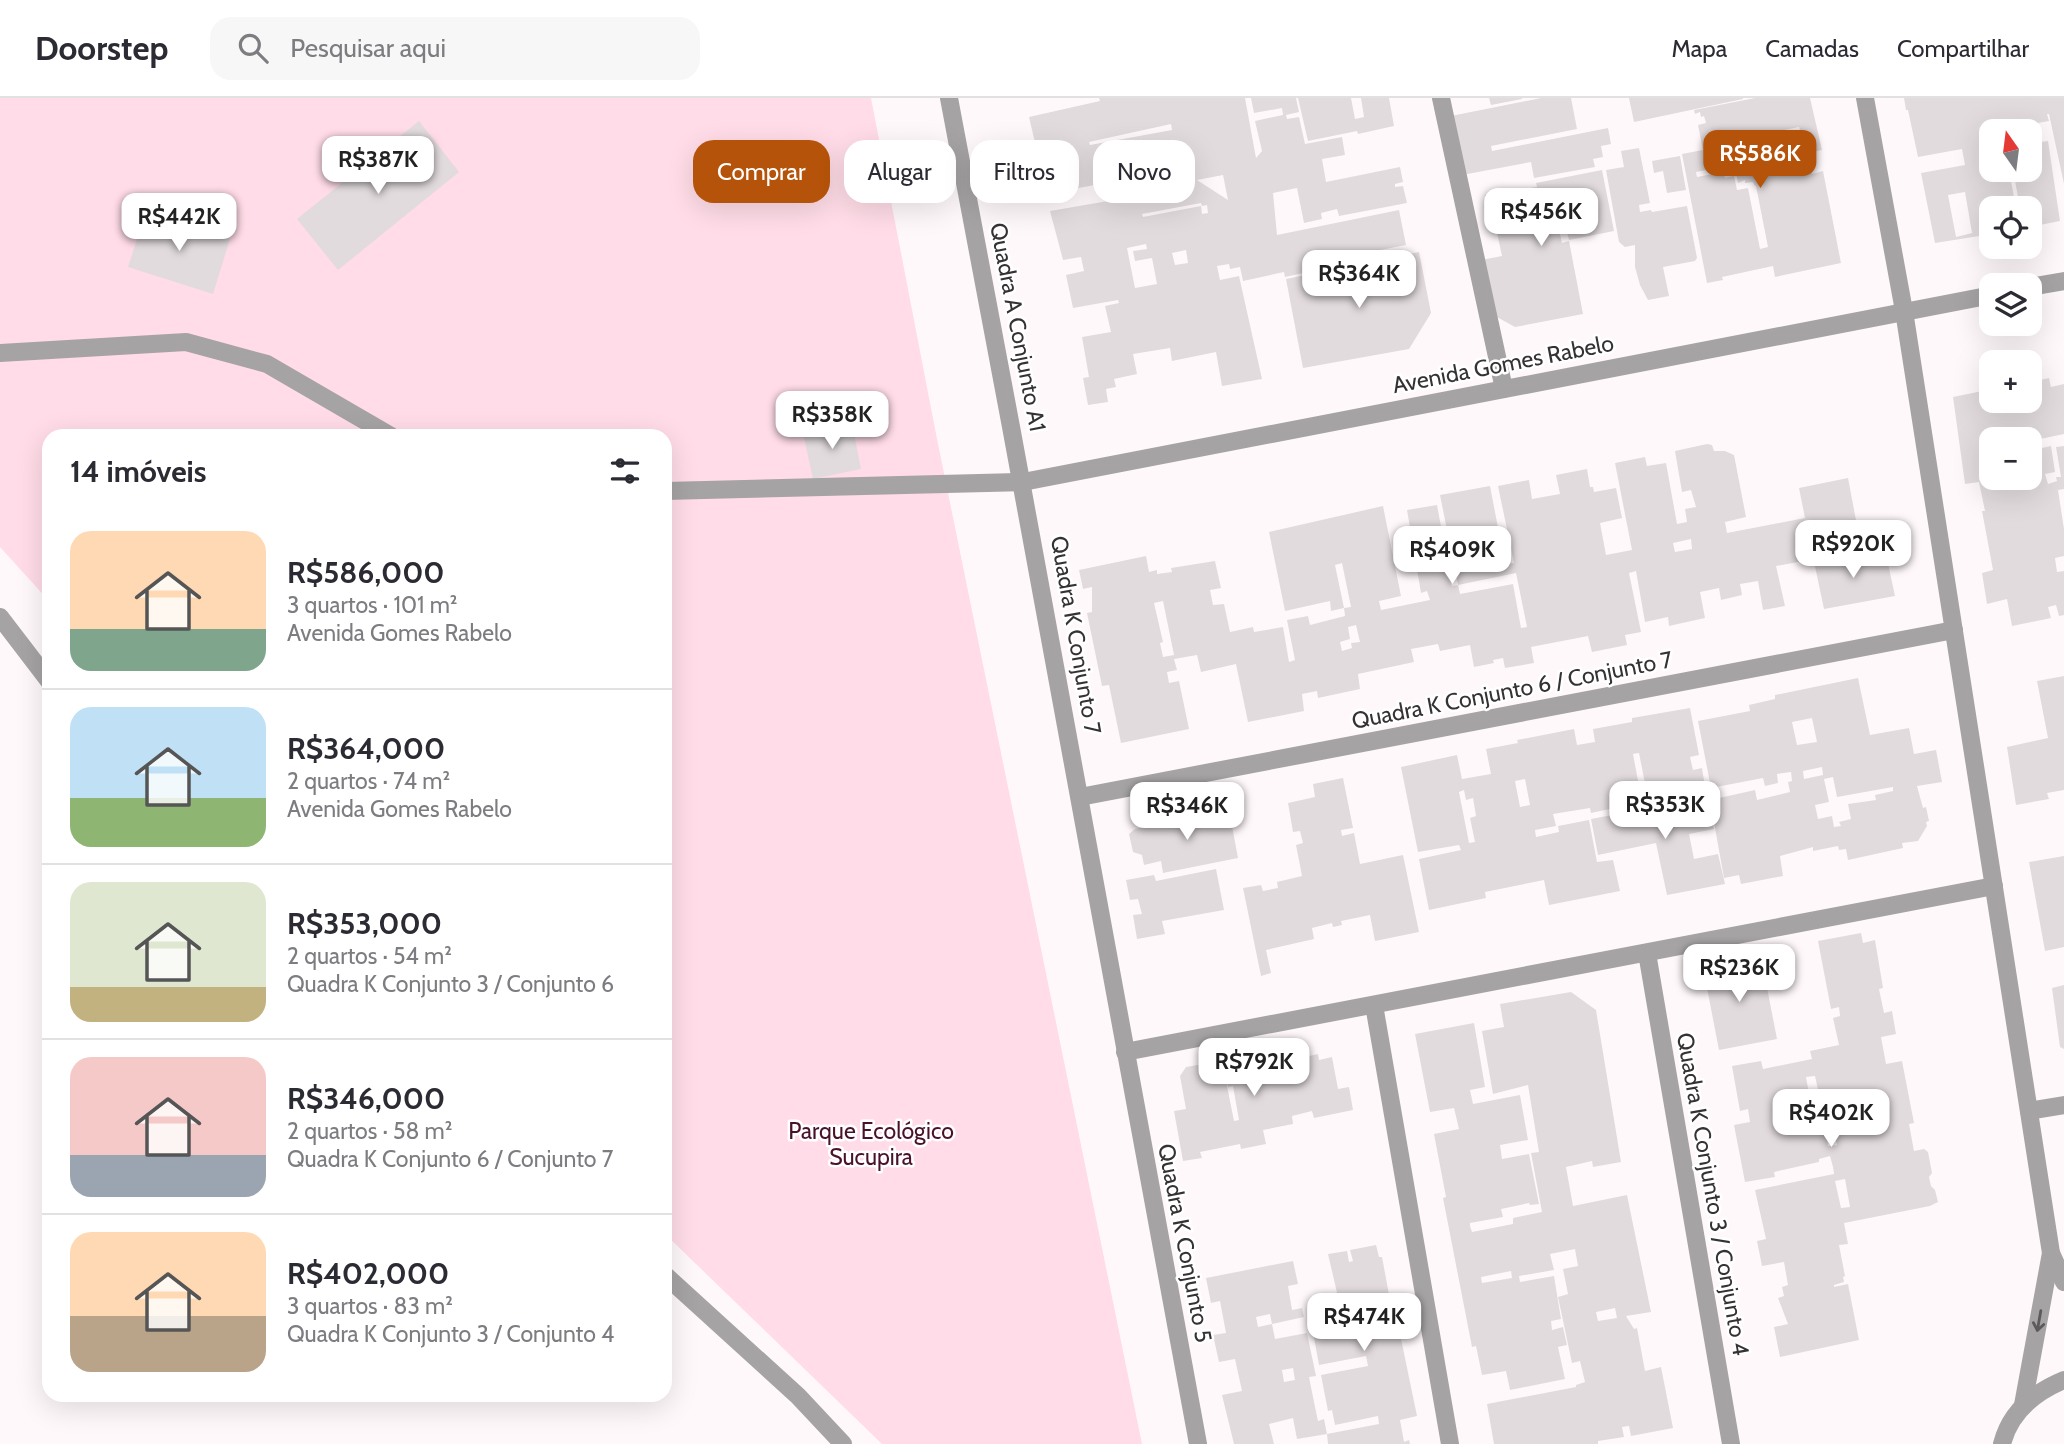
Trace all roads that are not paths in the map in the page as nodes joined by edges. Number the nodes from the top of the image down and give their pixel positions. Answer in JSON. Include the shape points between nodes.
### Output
{"nodes":[{"id":1,"x":949,"y":98,"type":"edge"},
{"id":2,"x":1441,"y":98,"type":"edge"},
{"id":3,"x":1865,"y":98,"type":"edge"},
{"id":4,"x":2064,"y":281,"type":"edge"},
{"id":5,"x":2042,"y":285,"type":"edge"},
{"id":6,"x":1979,"y":298,"type":"edge"},
{"id":7,"x":1905,"y":312,"type":"junction"},
{"id":8,"x":0,"y":353,"type":"edge"},
{"id":9,"x":1504,"y":389,"type":"junction"},
{"id":10,"x":379,"y":429,"type":"edge"},
{"id":11,"x":1023,"y":482,"type":"junction"},
{"id":12,"x":672,"y":491,"type":"edge"},
{"id":13,"x":0,"y":617,"type":"edge"},
{"id":14,"x":1954,"y":630,"type":"junction"},
{"id":15,"x":42,"y":672,"type":"edge"},
{"id":16,"x":1080,"y":797,"type":"junction"},
{"id":17,"x":1994,"y":886,"type":"junction"},
{"id":18,"x":1647,"y":953,"type":"junction"},
{"id":19,"x":1374,"y":1004,"type":"junction"},
{"id":20,"x":1125,"y":1052,"type":"junction"},
{"id":21,"x":2064,"y":1105,"type":"edge"},
{"id":22,"x":2029,"y":1111,"type":"junction"},
{"id":23,"x":2051,"y":1254,"type":"junction"},
{"id":24,"x":672,"y":1281,"type":"edge"},
{"id":25,"x":2064,"y":1282,"type":"edge"},
{"id":26,"x":2064,"y":1380,"type":"edge"},
{"id":27,"x":2023,"y":1405,"type":"junction"},
{"id":28,"x":843,"y":1444,"type":"edge"},
{"id":29,"x":1198,"y":1444,"type":"edge"},
{"id":30,"x":1450,"y":1444,"type":"edge"},
{"id":31,"x":1731,"y":1444,"type":"edge"},
{"id":32,"x":2003,"y":1444,"type":"edge"}],
"edges":[{"from":1,"to":11,"type":"street","name":"Quadra A Conjunto A1"},
{"from":2,"to":9,"type":"street"},
{"from":3,"to":7,"type":"street"},
{"from":4,"to":5,"type":"street"},
{"from":6,"to":7,"type":"street","name":"Avenida Gomes Rabelo"},
{"from":7,"to":9,"type":"street","name":"Avenida Gomes Rabelo"},
{"from":7,"to":14,"type":"street"},
{"from":8,"to":10,"type":"street","via":[[186,342],[267,364]]},
{"from":9,"to":11,"type":"street","name":"Avenida Gomes Rabelo"},
{"from":11,"to":12,"type":"street","name":"Avenida Gomes Rabelo"},
{"from":11,"to":16,"type":"street","name":"Quadra K Conjunto 7"},
{"from":13,"to":15,"type":"street"},
{"from":14,"to":16,"type":"street","name":"Quadra K Conjunto 6 / Conjunto 7"},
{"from":14,"to":17,"type":"street"},
{"from":16,"to":20,"type":"street","name":"Quadra K Conjunto 7"},
{"from":17,"to":18,"type":"street"},
{"from":17,"to":22,"type":"street"},
{"from":18,"to":19,"type":"street"},
{"from":18,"to":31,"type":"street","name":"Quadra K Conjunto 3 / Conjunto 4"},
{"from":19,"to":20,"type":"street"},
{"from":19,"to":30,"type":"street"},
{"from":20,"to":29,"type":"street","name":"Quadra K Conjunto 5"},
{"from":21,"to":22,"type":"street"},
{"from":22,"to":23,"type":"street"},
{"from":23,"to":25,"type":"street"},
{"from":23,"to":27,"type":"street","one_way":true},
{"from":24,"to":28,"type":"street","via":[[798,1396]]},
{"from":26,"to":27,"type":"street"},
{"from":27,"to":32,"type":"street","via":[[2005,1432]]}]}
